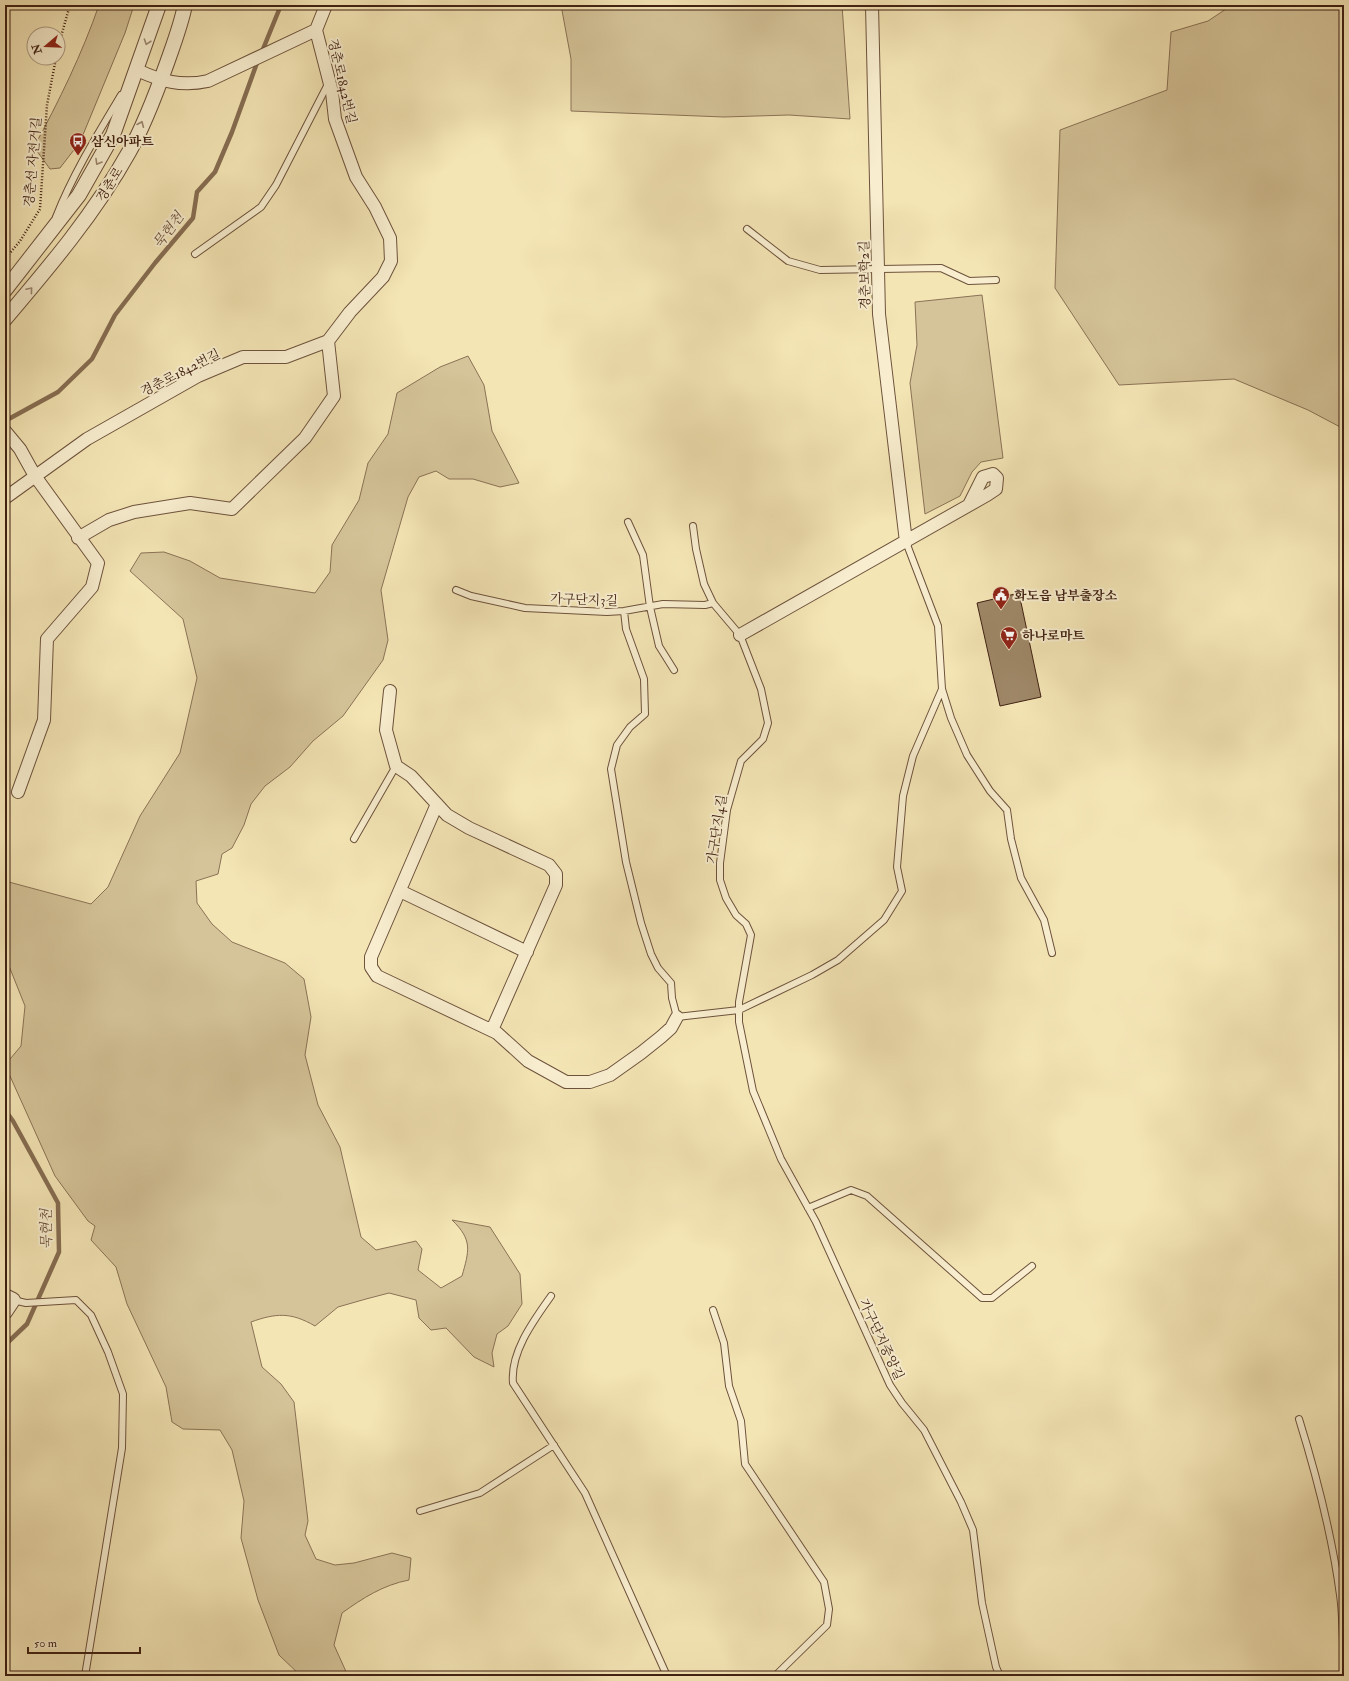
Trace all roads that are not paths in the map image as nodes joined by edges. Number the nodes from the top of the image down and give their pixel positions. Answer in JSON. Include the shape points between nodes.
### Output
{"nodes":[{"id":1,"x":159,"y":5,"type":"edge"},
{"id":2,"x":185,"y":5,"type":"edge"},
{"id":3,"x":326,"y":5,"type":"edge"},
{"id":4,"x":872,"y":5,"type":"edge"},
{"id":5,"x":316,"y":30,"type":"junction"},
{"id":6,"x":137,"y":70,"type":"junction"},
{"id":7,"x":161,"y":80,"type":"junction"},
{"id":8,"x":330,"y":80,"type":"junction"},
{"id":9,"x":747,"y":229,"type":"dead end"},
{"id":10,"x":196,"y":254,"type":"dead end"},
{"id":11,"x":878,"y":268,"type":"junction"},
{"id":12,"x":996,"y":280,"type":"dead end"},
{"id":13,"x":5,"y":290,"type":"edge"},
{"id":14,"x":5,"y":319,"type":"edge"},
{"id":15,"x":328,"y":341,"type":"junction"},
{"id":16,"x":5,"y":431,"type":"edge"},
{"id":17,"x":35,"y":476,"type":"junction"},
{"id":18,"x":5,"y":498,"type":"edge"},
{"id":19,"x":969,"y":505,"type":"dead end"},
{"id":20,"x":628,"y":522,"type":"dead end"},
{"id":21,"x":693,"y":526,"type":"dead end"},
{"id":22,"x":78,"y":538,"type":"junction"},
{"id":23,"x":906,"y":542,"type":"junction"},
{"id":24,"x":456,"y":590,"type":"dead end"},
{"id":25,"x":713,"y":604,"type":"junction"},
{"id":26,"x":650,"y":607,"type":"junction"},
{"id":27,"x":624,"y":612,"type":"junction"},
{"id":28,"x":740,"y":635,"type":"junction"},
{"id":29,"x":674,"y":670,"type":"dead end"},
{"id":30,"x":942,"y":689,"type":"junction"},
{"id":31,"x":390,"y":691,"type":"dead end"},
{"id":32,"x":396,"y":766,"type":"junction"},
{"id":33,"x":18,"y":792,"type":"dead end"},
{"id":34,"x":437,"y":804,"type":"junction"},
{"id":35,"x":354,"y":839,"type":"dead end"},
{"id":36,"x":400,"y":891,"type":"junction"},
{"id":37,"x":527,"y":952,"type":"junction"},
{"id":38,"x":1052,"y":954,"type":"dead end"},
{"id":39,"x":739,"y":1010,"type":"junction"},
{"id":40,"x":677,"y":1016,"type":"junction"},
{"id":41,"x":492,"y":1030,"type":"junction"},
{"id":42,"x":808,"y":1208,"type":"junction"},
{"id":43,"x":1032,"y":1266,"type":"dead end"},
{"id":44,"x":551,"y":1296,"type":"dead end"},
{"id":45,"x":12,"y":1303,"type":"edge"},
{"id":46,"x":713,"y":1310,"type":"dead end"},
{"id":47,"x":1299,"y":1419,"type":"dead end"},
{"id":48,"x":554,"y":1445,"type":"junction"},
{"id":49,"x":420,"y":1510,"type":"dead end"},
{"id":50,"x":1344,"y":1656,"type":"edge"},
{"id":51,"x":85,"y":1676,"type":"edge"},
{"id":52,"x":666,"y":1676,"type":"edge"},
{"id":53,"x":775,"y":1676,"type":"edge"},
{"id":54,"x":1000,"y":1676,"type":"edge"}],
"edges":[{"from":1,"to":6,"type":"street","name":"경춘로","one_way":true},
{"from":2,"to":7,"type":"street","name":"경춘로"},
{"from":3,"to":5,"type":"street","name":"경춘로1842번길"},
{"from":4,"to":11,"type":"street","name":"경춘보학2길"},
{"from":5,"to":7,"type":"street","via":[[208,81],[177,84]]},
{"from":5,"to":8,"type":"street","name":"경춘로1842번길"},
{"from":6,"to":7,"type":"street"},
{"from":6,"to":13,"type":"street","name":"경춘로","via":[[113,135],[79,195]]},
{"from":14,"to":7,"type":"street","name":"경춘로","one_way":true,"via":[[93,210],[130,151]]},
{"from":8,"to":10,"type":"lane","via":[[276,185],[261,207]]},
{"from":8,"to":15,"type":"street","name":"경춘로1842번길","via":[[335,119],[356,177],[390,238],[391,261],[383,277],[350,312]]},
{"from":9,"to":11,"type":"lane","via":[[788,261],[820,270]]},
{"from":11,"to":12,"type":"lane","via":[[941,268],[969,281]]},
{"from":11,"to":23,"type":"street","name":"경춘보학2길","via":[[879,314]]},
{"from":15,"to":17,"type":"street","name":"경춘로1842번길","via":[[286,357],[243,356],[198,376],[87,439]]},
{"from":15,"to":22,"type":"street","via":[[334,396],[305,438],[232,509],[190,503],[134,512],[109,520]]},
{"from":16,"to":17,"type":"street","via":[[20,449]]},
{"from":17,"to":18,"type":"street","name":"경춘로1842번길"},
{"from":17,"to":22,"type":"street"},
{"from":19,"to":23,"type":"street"},
{"from":20,"to":26,"type":"lane","via":[[643,555]]},
{"from":21,"to":25,"type":"lane","name":"가구단지4길","via":[[704,584]]},
{"from":22,"to":33,"type":"street","via":[[98,563],[92,587],[47,639],[44,720]]},
{"from":23,"to":28,"type":"street"},
{"from":23,"to":30,"type":"lane","via":[[938,626]]},
{"from":24,"to":27,"type":"lane","name":"가구단지3길","via":[[471,596],[525,608]]},
{"from":25,"to":26,"type":"lane","name":"가구단지3길","via":[[663,604]]},
{"from":25,"to":28,"type":"lane","name":"가구단지4길"},
{"from":26,"to":27,"type":"lane","name":"가구단지3길"},
{"from":26,"to":29,"type":"lane","via":[[659,646]]},
{"from":27,"to":40,"type":"lane","via":[[626,629],[644,679],[645,714],[630,727],[617,745],[611,769],[614,795],[626,862],[641,923],[651,954],[658,968],[671,983]]},
{"from":28,"to":39,"type":"lane","name":"가구단지4길","via":[[761,689],[768,723],[763,739],[741,761],[727,810],[720,863],[720,880],[726,898],[736,915],[746,924],[751,935]]},
{"from":30,"to":38,"type":"lane","via":[[967,755],[990,791],[1007,810],[1021,878],[1044,920]]},
{"from":30,"to":39,"type":"lane","via":[[913,756],[903,796],[897,867],[902,891],[884,920],[838,960]]},
{"from":31,"to":32,"type":"street","via":[[386,730]]},
{"from":32,"to":34,"type":"street","via":[[411,776]]},
{"from":32,"to":35,"type":"lane"},
{"from":34,"to":36,"type":"street"},
{"from":34,"to":37,"type":"street","via":[[447,815],[469,828],[550,865],[556,874],[556,885]]},
{"from":36,"to":37,"type":"street"},
{"from":36,"to":41,"type":"street","via":[[371,956],[372,967],[377,976]]},
{"from":37,"to":41,"type":"street"},
{"from":39,"to":40,"type":"lane"},
{"from":39,"to":42,"type":"lane","name":"가구단지중앙길","via":[[739,1022],[753,1091],[781,1160]]},
{"from":40,"to":41,"type":"street","via":[[671,1028],[641,1054],[610,1075],[590,1082],[566,1082],[528,1061]]},
{"from":42,"to":43,"type":"lane","via":[[852,1190],[867,1196],[982,1298],[992,1298]]},
{"from":42,"to":54,"type":"lane","name":"가구단지중앙길","via":[[890,1385],[924,1430],[973,1530],[982,1603]]},
{"from":44,"to":48,"type":"lane","via":[[534,1321],[512,1370],[513,1383]]},
{"from":45,"to":51,"type":"lane","via":[[76,1300],[91,1315],[123,1394],[122,1448]]},
{"from":46,"to":53,"type":"lane","via":[[724,1343],[729,1386],[741,1421],[745,1464],[824,1582],[829,1609],[827,1625]]},
{"from":47,"to":50,"type":"lane","via":[[1332,1547],[1340,1597]]},
{"from":48,"to":49,"type":"lane","via":[[480,1493]]},
{"from":48,"to":52,"type":"lane","via":[[585,1493]]}]}
